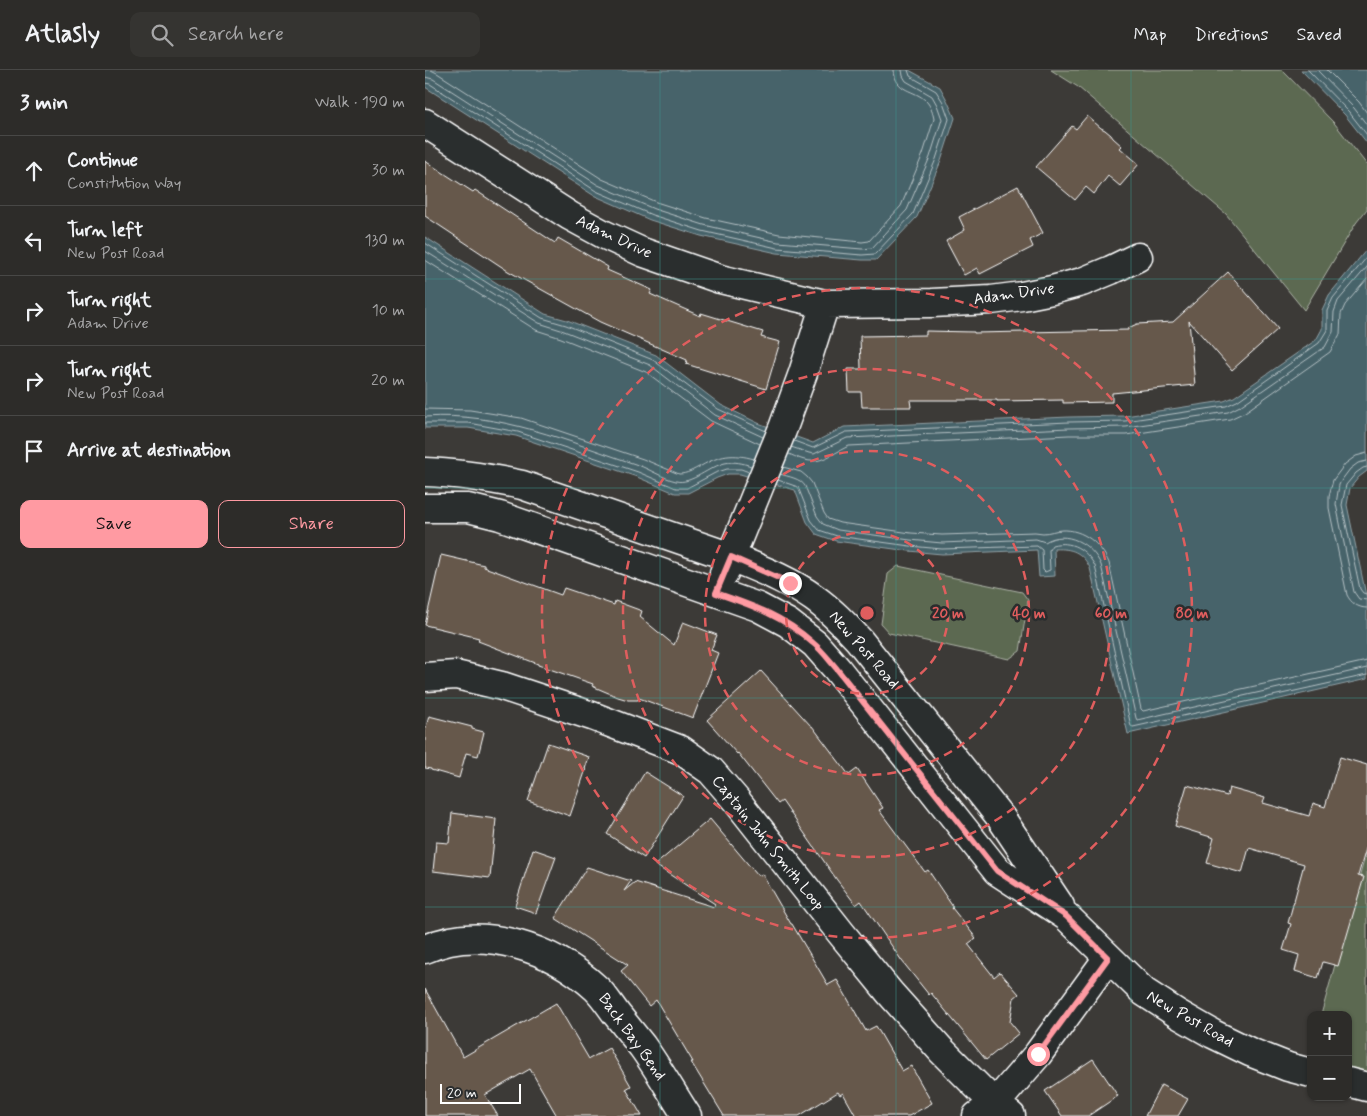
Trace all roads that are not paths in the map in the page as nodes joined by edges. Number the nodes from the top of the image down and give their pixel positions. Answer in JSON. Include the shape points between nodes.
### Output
{"nodes":[{"id":1,"x":425,"y":123,"type":"edge"},
{"id":2,"x":1138,"y":257,"type":"dead end"},
{"id":3,"x":825,"y":304,"type":"junction"},
{"id":4,"x":425,"y":472,"type":"edge"},
{"id":5,"x":425,"y":508,"type":"edge"},
{"id":6,"x":731,"y":557,"type":"junction"},
{"id":7,"x":716,"y":593,"type":"junction"},
{"id":8,"x":425,"y":677,"type":"edge"},
{"id":9,"x":1066,"y":916,"type":"junction"},
{"id":10,"x":425,"y":949,"type":"edge"},
{"id":11,"x":1108,"y":958,"type":"junction"},
{"id":12,"x":1307,"y":1071,"type":"edge"},
{"id":13,"x":1352,"y":1083,"type":"edge"},
{"id":14,"x":1367,"y":1087,"type":"edge"},
{"id":15,"x":994,"y":1112,"type":"edge"},
{"id":16,"x":687,"y":1116,"type":"edge"}],
"edges":[{"from":1,"to":3,"type":"street","name":"Adam Drive","via":[[570,216],[642,252],[720,279]]},
{"from":2,"to":3,"type":"street","name":"Adam Drive","via":[[1082,282],[1022,296],[933,303]]},
{"from":3,"to":6,"type":"street","via":[[783,428]]},
{"from":4,"to":6,"type":"street","name":"New Post Road","via":[[463,474],[522,486]]},
{"from":5,"to":7,"type":"street","name":"New Post Road","via":[[467,508],[501,516]]},
{"from":6,"to":7,"type":"street"},
{"from":6,"to":9,"type":"street","name":"New Post Road","via":[[790,583],[815,599],[859,640],[1001,818]]},
{"from":7,"to":9,"type":"street","name":"New Post Road","via":[[758,607],[788,623],[815,644],[997,871]]},
{"from":8,"to":15,"type":"street","name":"Captain John Smith Loop","via":[[456,675],[511,689],[681,750],[711,772],[890,993]]},
{"from":9,"to":11,"type":"street","name":"New Post Road"},
{"from":10,"to":16,"type":"street","name":"Back Bay Bend","via":[[438,943],[474,938],[504,941],[540,952],[571,969],[597,990],[636,1039]]},
{"from":11,"to":12,"type":"street","name":"New Post Road","via":[[1144,992],[1213,1034],[1250,1052]]},
{"from":11,"to":15,"type":"street"},
{"from":13,"to":14,"type":"street"}]}
